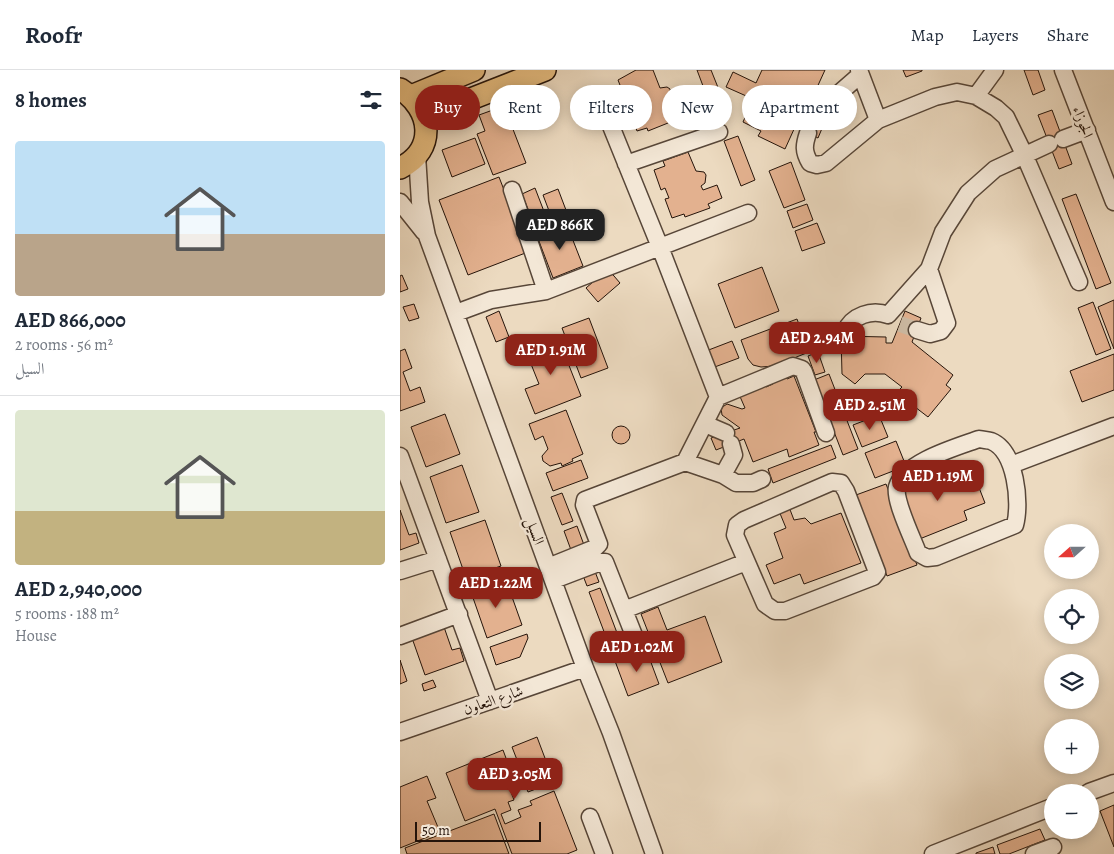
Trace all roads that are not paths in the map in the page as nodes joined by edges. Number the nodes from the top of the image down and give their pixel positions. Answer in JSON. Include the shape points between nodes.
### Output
{"nodes":[{"id":1,"x":474,"y":70,"type":"edge"},
{"id":2,"x":545,"y":70,"type":"edge"},
{"id":3,"x":995,"y":70,"type":"edge"},
{"id":4,"x":1063,"y":70,"type":"edge"},
{"id":5,"x":860,"y":73,"type":"edge"},
{"id":6,"x":847,"y":85,"type":"edge"},
{"id":7,"x":405,"y":92,"type":"edge"},
{"id":8,"x":480,"y":95,"type":"edge"},
{"id":9,"x":976,"y":96,"type":"junction"},
{"id":10,"x":415,"y":101,"type":"edge"},
{"id":11,"x":878,"y":120,"type":"junction"},
{"id":12,"x":427,"y":130,"type":"edge"},
{"id":13,"x":612,"y":130,"type":"edge"},
{"id":14,"x":1086,"y":130,"type":"junction"},
{"id":15,"x":719,"y":132,"type":"dead end"},
{"id":16,"x":808,"y":133,"type":"tunnel mouth"},
{"id":17,"x":1024,"y":154,"type":"junction"},
{"id":18,"x":418,"y":155,"type":"junction"},
{"id":19,"x":626,"y":164,"type":"junction"},
{"id":20,"x":400,"y":168,"type":"edge"},
{"id":21,"x":512,"y":190,"type":"dead end"},
{"id":22,"x":400,"y":202,"type":"edge"},
{"id":23,"x":1114,"y":202,"type":"edge"},
{"id":24,"x":748,"y":213,"type":"dead end"},
{"id":25,"x":427,"y":236,"type":"junction"},
{"id":26,"x":660,"y":247,"type":"junction"},
{"id":27,"x":929,"y":269,"type":"junction"},
{"id":28,"x":1079,"y":282,"type":"dead end"},
{"id":29,"x":546,"y":291,"type":"junction"},
{"id":30,"x":456,"y":313,"type":"junction"},
{"id":31,"x":917,"y":330,"type":"tunnel mouth"},
{"id":32,"x":845,"y":332,"type":"dead end"},
{"id":33,"x":718,"y":397,"type":"junction"},
{"id":34,"x":705,"y":424,"type":"junction"},
{"id":35,"x":1114,"y":426,"type":"edge"},
{"id":36,"x":826,"y":433,"type":"dead end"},
{"id":37,"x":400,"y":456,"type":"edge"},
{"id":38,"x":685,"y":462,"type":"junction"},
{"id":39,"x":1011,"y":465,"type":"junction"},
{"id":40,"x":723,"y":475,"type":"junction"},
{"id":41,"x":762,"y":479,"type":"dead end"},
{"id":42,"x":407,"y":494,"type":"edge"},
{"id":43,"x":438,"y":558,"type":"junction"},
{"id":44,"x":746,"y":562,"type":"junction"},
{"id":45,"x":400,"y":571,"type":"edge"},
{"id":46,"x":551,"y":573,"type":"junction"},
{"id":47,"x":624,"y":610,"type":"junction"},
{"id":48,"x":459,"y":614,"type":"junction"},
{"id":49,"x":400,"y":636,"type":"edge"},
{"id":50,"x":637,"y":643,"type":"dead end"},
{"id":51,"x":585,"y":668,"type":"junction"},
{"id":52,"x":490,"y":701,"type":"junction"},
{"id":53,"x":400,"y":732,"type":"edge"},
{"id":54,"x":1114,"y":782,"type":"edge"},
{"id":55,"x":1099,"y":788,"type":"edge"},
{"id":56,"x":1044,"y":811,"type":"edge"},
{"id":57,"x":590,"y":817,"type":"dead end"},
{"id":58,"x":1053,"y":846,"type":"dead end"},
{"id":59,"x":966,"y":848,"type":"edge"},
{"id":60,"x":604,"y":854,"type":"edge"},
{"id":61,"x":654,"y":854,"type":"edge"},
{"id":62,"x":933,"y":854,"type":"edge"},
{"id":63,"x":1034,"y":854,"type":"edge"}],
"edges":[{"from":1,"to":7,"type":"main road"},
{"from":2,"to":8,"type":"main road"},
{"from":3,"to":9,"type":"street"},
{"from":4,"to":14,"type":"street","name":"الجوزاء"},
{"from":5,"to":6,"type":"street"},
{"from":5,"to":11,"type":"street"},
{"from":7,"to":10,"type":"main road"},
{"from":9,"to":11,"type":"street","via":[[957,92],[935,97]]},
{"from":9,"to":17,"type":"street","via":[[1006,117]]},
{"from":11,"to":16,"type":"street","via":[[826,162],[817,165],[810,163],[805,155]]},
{"from":12,"to":18,"type":"main road"},
{"from":13,"to":19,"type":"street"},
{"from":14,"to":17,"type":"street"},
{"from":14,"to":23,"type":"street","name":"الجوزاء"},
{"from":15,"to":19,"type":"street"},
{"from":17,"to":27,"type":"street","via":[[995,168],[968,193],[943,232]]},
{"from":17,"to":28,"type":"street"},
{"from":18,"to":20,"type":"main road"},
{"from":18,"to":25,"type":"street","name":"السيل","via":[[420,202]]},
{"from":19,"to":26,"type":"street"},
{"from":21,"to":29,"type":"street"},
{"from":22,"to":25,"type":"street","name":"السيل"},
{"from":24,"to":26,"type":"street"},
{"from":25,"to":30,"type":"street","name":"السيل"},
{"from":26,"to":29,"type":"street"},
{"from":26,"to":33,"type":"street"},
{"from":27,"to":31,"type":"street","via":[[946,322],[941,331],[930,334]]},
{"from":27,"to":32,"type":"street","via":[[894,319],[879,312],[862,315],[849,323]]},
{"from":29,"to":30,"type":"street","via":[[491,300]]},
{"from":30,"to":46,"type":"street","name":"السيل"},
{"from":33,"to":34,"type":"street"},
{"from":33,"to":36,"type":"street","via":[[793,366],[802,368]]},
{"from":34,"to":38,"type":"street"},
{"from":34,"to":40,"type":"street","via":[[728,439],[734,455]]},
{"from":35,"to":39,"type":"street"},
{"from":37,"to":42,"type":"street"},
{"from":38,"to":40,"type":"street"},
{"from":38,"to":46,"type":"street","via":[[585,500],[599,544]]},
{"from":39,"to":39,"type":"street","via":[[992,441],[979,439],[919,462],[912,468],[897,487],[898,500],[918,553],[927,558],[936,557],[1016,525],[1017,486]]},
{"from":40,"to":41,"type":"street","via":[[736,483],[753,483]]},
{"from":42,"to":43,"type":"street"},
{"from":43,"to":45,"type":"street"},
{"from":43,"to":48,"type":"street"},
{"from":44,"to":44,"type":"street","via":[[766,604],[775,611],[785,611],[873,577],[877,572],[846,491],[841,484],[832,482],[737,525],[735,535]]},
{"from":44,"to":47,"type":"street"},
{"from":46,"to":47,"type":"street","via":[[605,562]]},
{"from":46,"to":51,"type":"street","name":"السيل"},
{"from":47,"to":50,"type":"street"},
{"from":48,"to":49,"type":"street"},
{"from":48,"to":52,"type":"street"},
{"from":51,"to":52,"type":"street","name":"شارع التعاون"},
{"from":51,"to":61,"type":"street","name":"السيل"},
{"from":52,"to":53,"type":"street","name":"شارع التعاون"},
{"from":54,"to":55,"type":"street"},
{"from":56,"to":59,"type":"street"},
{"from":57,"to":60,"type":"street"},
{"from":58,"to":63,"type":"street"},
{"from":59,"to":62,"type":"street"}]}
